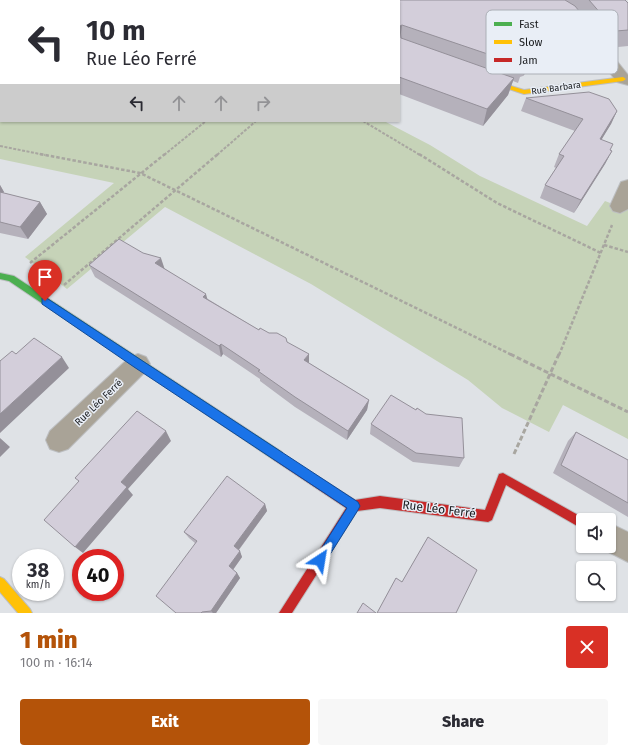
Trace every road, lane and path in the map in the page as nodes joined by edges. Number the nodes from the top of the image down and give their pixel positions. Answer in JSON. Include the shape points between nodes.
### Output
{"nodes":[{"id":1,"x":530,"y":0,"type":"edge"},
{"id":2,"x":559,"y":10,"type":"edge"},
{"id":3,"x":618,"y":70,"type":"edge"},
{"id":4,"x":473,"y":75,"type":"edge"},
{"id":5,"x":626,"y":80,"type":"edge"},
{"id":6,"x":205,"y":122,"type":"edge"},
{"id":7,"x":255,"y":122,"type":"edge"},
{"id":8,"x":365,"y":122,"type":"edge"},
{"id":9,"x":0,"y":146,"type":"edge"},
{"id":10,"x":140,"y":173,"type":"junction"},
{"id":11,"x":628,"y":187,"type":"edge"},
{"id":12,"x":176,"y":190,"type":"junction"},
{"id":13,"x":620,"y":206,"type":"joint"},
{"id":14,"x":604,"y":245,"type":"junction"},
{"id":15,"x":601,"y":252,"type":"junction"},
{"id":16,"x":628,"y":252,"type":"edge"},
{"id":17,"x":0,"y":276,"type":"edge"},
{"id":18,"x":11,"y":278,"type":"junction"},
{"id":19,"x":45,"y":301,"type":"junction"},
{"id":20,"x":138,"y":364,"type":"junction"},
{"id":21,"x":551,"y":374,"type":"junction"},
{"id":22,"x":628,"y":412,"type":"edge"},
{"id":23,"x":59,"y":440,"type":"dead end"},
{"id":24,"x":503,"y":478,"type":"junction"},
{"id":25,"x":354,"y":506,"type":"junction"},
{"id":26,"x":576,"y":519,"type":"edge"},
{"id":27,"x":616,"y":541,"type":"edge"},
{"id":28,"x":628,"y":548,"type":"edge"},
{"id":29,"x":0,"y":583,"type":"edge"},
{"id":30,"x":26,"y":613,"type":"edge"},
{"id":31,"x":285,"y":613,"type":"edge"}],
"edges":[{"from":1,"to":2,"type":"street"},
{"from":3,"to":5,"type":"street"},
{"from":4,"to":5,"type":"street","name":"Rue Barbara","via":[[524,92]]},
{"from":6,"to":10,"type":"path"},
{"from":7,"to":12,"type":"path"},
{"from":8,"to":15,"type":"path","via":[[497,203]]},
{"from":9,"to":10,"type":"path"},
{"from":10,"to":12,"type":"path"},
{"from":10,"to":18,"type":"path"},
{"from":11,"to":13,"type":"street"},
{"from":12,"to":19,"type":"path"},
{"from":12,"to":21,"type":"path"},
{"from":13,"to":14,"type":"path"},
{"from":14,"to":15,"type":"path"},
{"from":14,"to":16,"type":"path"},
{"from":15,"to":21,"type":"path"},
{"from":17,"to":18,"type":"street"},
{"from":18,"to":19,"type":"street"},
{"from":19,"to":20,"type":"street"},
{"from":20,"to":23,"type":"street","name":"Rue Léo Ferré"},
{"from":20,"to":25,"type":"street"},
{"from":21,"to":22,"type":"path"},
{"from":21,"to":24,"type":"path"},
{"from":24,"to":25,"type":"street","name":"Rue Léo Ferré","via":[[488,516],[380,502]]},
{"from":24,"to":26,"type":"street"},
{"from":25,"to":31,"type":"street"},
{"from":27,"to":28,"type":"street"},
{"from":29,"to":30,"type":"street"}]}
